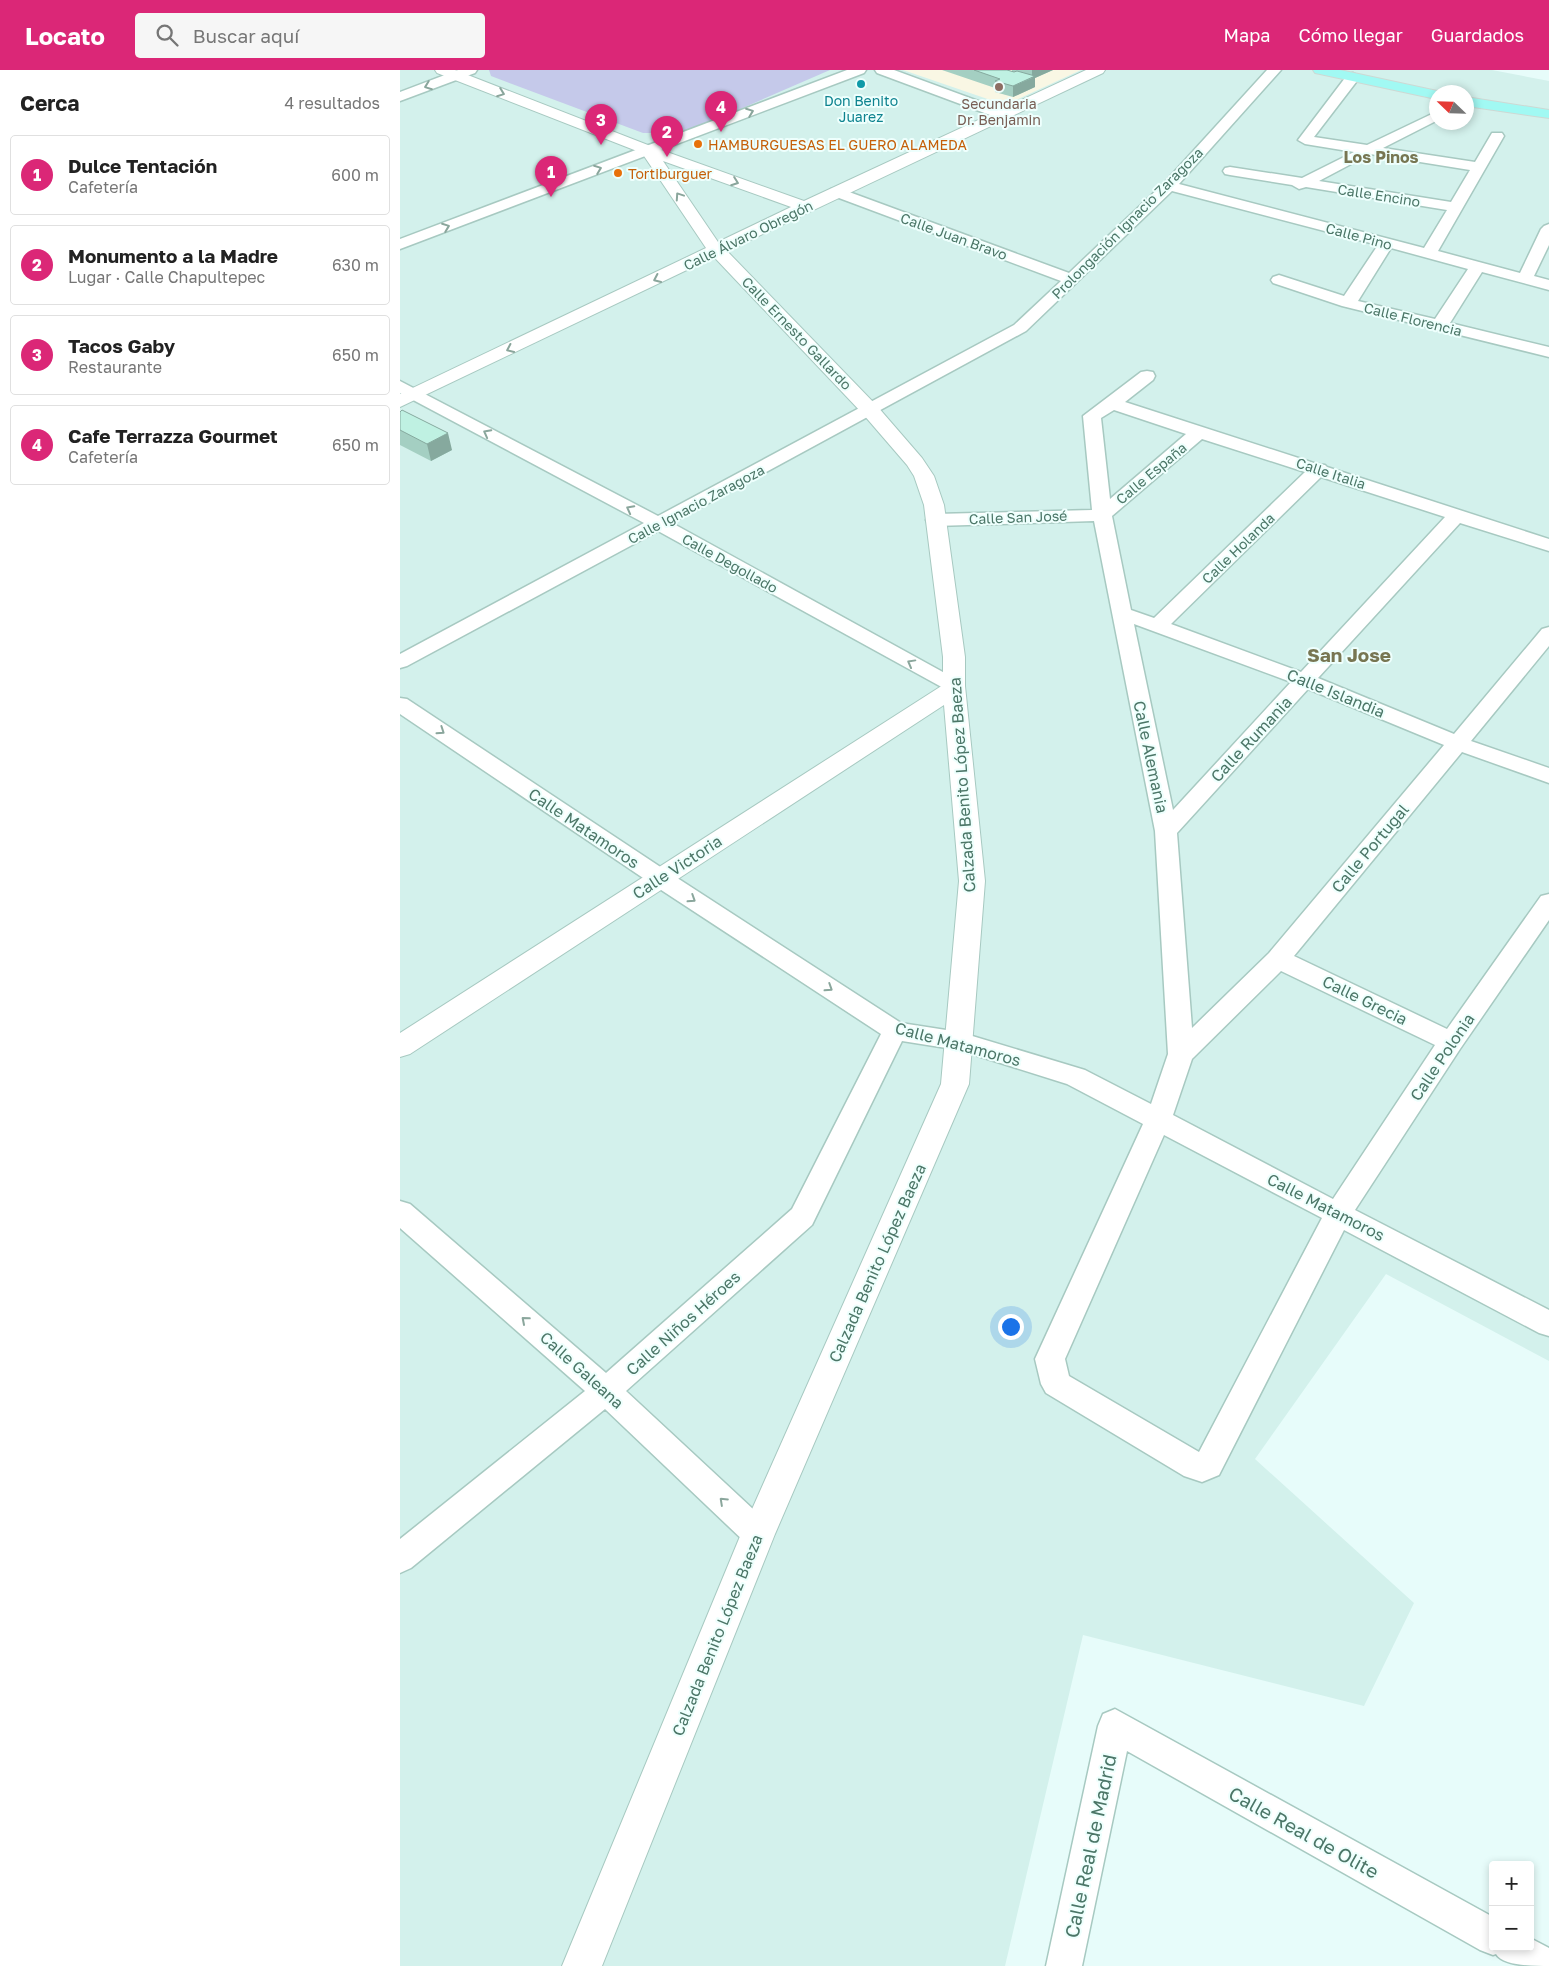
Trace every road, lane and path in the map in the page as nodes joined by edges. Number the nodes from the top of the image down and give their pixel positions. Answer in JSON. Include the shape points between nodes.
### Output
{"nodes":[{"id":1,"x":859,"y":70,"type":"edge"},
{"id":2,"x":882,"y":70,"type":"edge"},
{"id":3,"x":1098,"y":70,"type":"edge"},
{"id":4,"x":1274,"y":70,"type":"edge"},
{"id":5,"x":1320,"y":70,"type":"edge"},
{"id":6,"x":456,"y":72,"type":"edge"},
{"id":7,"x":1352,"y":73,"type":"edge"},
{"id":8,"x":1429,"y":90,"type":"edge"},
{"id":9,"x":1474,"y":95,"type":"edge"},
{"id":10,"x":400,"y":97,"type":"edge"},
{"id":11,"x":1474,"y":102,"type":"edge"},
{"id":12,"x":1549,"y":107,"type":"edge"},
{"id":13,"x":1549,"y":114,"type":"edge"},
{"id":14,"x":1003,"y":115,"type":"junction"},
{"id":15,"x":1429,"y":120,"type":"edge"},
{"id":16,"x":1497,"y":136,"type":"dead end"},
{"id":17,"x":648,"y":150,"type":"junction"},
{"id":18,"x":1370,"y":151,"type":"junction"},
{"id":19,"x":1477,"y":167,"type":"junction"},
{"id":20,"x":1230,"y":171,"type":"dead end"},
{"id":21,"x":1303,"y":183,"type":"junction"},
{"id":22,"x":1169,"y":186,"type":"junction"},
{"id":23,"x":836,"y":192,"type":"junction"},
{"id":24,"x":806,"y":207,"type":"junction"},
{"id":25,"x":1456,"y":207,"type":"junction"},
{"id":26,"x":1258,"y":209,"type":"junction"},
{"id":27,"x":1549,"y":229,"type":"edge"},
{"id":28,"x":1387,"y":243,"type":"junction"},
{"id":29,"x":400,"y":244,"type":"edge"},
{"id":30,"x":717,"y":250,"type":"junction"},
{"id":31,"x":1428,"y":253,"type":"junction"},
{"id":32,"x":1478,"y":266,"type":"junction"},
{"id":33,"x":1525,"y":278,"type":"junction"},
{"id":34,"x":1071,"y":280,"type":"junction"},
{"id":35,"x":1279,"y":280,"type":"dead end"},
{"id":36,"x":1549,"y":285,"type":"edge"},
{"id":37,"x":1348,"y":303,"type":"junction"},
{"id":38,"x":1440,"y":325,"type":"junction"},
{"id":39,"x":991,"y":344,"type":"joint"},
{"id":40,"x":1545,"y":346,"type":"edge"},
{"id":41,"x":1147,"y":376,"type":"dead end"},
{"id":42,"x":405,"y":394,"type":"edge"},
{"id":43,"x":1112,"y":404,"type":"junction"},
{"id":44,"x":870,"y":410,"type":"junction"},
{"id":45,"x":1200,"y":431,"type":"junction"},
{"id":46,"x":1318,"y":470,"type":"junction"},
{"id":47,"x":1102,"y":515,"type":"junction"},
{"id":48,"x":1457,"y":515,"type":"junction"},
{"id":49,"x":935,"y":520,"type":"junction"},
{"id":50,"x":658,"y":524,"type":"junction"},
{"id":51,"x":1549,"y":545,"type":"edge"},
{"id":52,"x":1122,"y":613,"type":"junction"},
{"id":53,"x":1157,"y":626,"type":"junction"},
{"id":54,"x":1549,"y":633,"type":"edge"},
{"id":55,"x":400,"y":662,"type":"edge"},
{"id":56,"x":1305,"y":680,"type":"junction"},
{"id":57,"x":954,"y":687,"type":"junction"},
{"id":58,"x":400,"y":704,"type":"edge"},
{"id":59,"x":1456,"y":743,"type":"junction"},
{"id":60,"x":1549,"y":776,"type":"edge"},
{"id":61,"x":1166,"y":832,"type":"junction"},
{"id":62,"x":660,"y":878,"type":"junction"},
{"id":63,"x":1549,"y":902,"type":"edge"},
{"id":64,"x":1278,"y":959,"type":"junction"},
{"id":65,"x":895,"y":1031,"type":"junction"},
{"id":66,"x":960,"y":1041,"type":"junction"},
{"id":67,"x":1452,"y":1042,"type":"junction"},
{"id":68,"x":400,"y":1047,"type":"edge"},
{"id":69,"x":1182,"y":1054,"type":"junction"},
{"id":70,"x":1158,"y":1120,"type":"junction"},
{"id":71,"x":400,"y":1212,"type":"edge"},
{"id":72,"x":1338,"y":1214,"type":"junction"},
{"id":73,"x":1549,"y":1324,"type":"edge"},
{"id":74,"x":606,"y":1391,"type":"junction"},
{"id":75,"x":758,"y":1534,"type":"junction"},
{"id":76,"x":400,"y":1558,"type":"edge"},
{"id":77,"x":1115,"y":1726,"type":"joint"},
{"id":78,"x":1489,"y":1935,"type":"edge"},
{"id":79,"x":1519,"y":1951,"type":"edge"},
{"id":80,"x":582,"y":1966,"type":"edge"},
{"id":81,"x":1064,"y":1966,"type":"edge"},
{"id":82,"x":1545,"y":1966,"type":"edge"}],
"edges":[{"from":17,"to":1,"type":"street","one_way":true},
{"from":2,"to":14,"type":"street"},
{"from":3,"to":14,"type":"street","name":"Calle Álvaro Obregón"},
{"from":4,"to":22,"type":"street","name":"Prolongación Ignacio Zaragoza"},
{"from":5,"to":7,"type":"main road"},
{"from":6,"to":10,"type":"street","one_way":true},
{"from":6,"to":17,"type":"street","one_way":true},
{"from":7,"to":8,"type":"main road"},
{"from":7,"to":18,"type":"street","via":[[1305,140]]},
{"from":9,"to":12,"type":"main road"},
{"from":11,"to":13,"type":"main road"},
{"from":14,"to":23,"type":"street","name":"Calle Álvaro Obregón"},
{"from":15,"to":18,"type":"street"},
{"from":16,"to":19,"type":"street"},
{"from":17,"to":24,"type":"street","one_way":true},
{"from":29,"to":17,"type":"street","one_way":true},
{"from":30,"to":17,"type":"street","name":"Calle Ernesto Gallardo","one_way":true},
{"from":18,"to":19,"type":"street"},
{"from":18,"to":21,"type":"street"},
{"from":19,"to":25,"type":"street"},
{"from":20,"to":21,"type":"street","name":"Calle Encino"},
{"from":21,"to":25,"type":"street","name":"Calle Encino"},
{"from":21,"to":26,"type":"street"},
{"from":22,"to":26,"type":"street","name":"Calle Pino"},
{"from":22,"to":34,"type":"street","name":"Prolongación Ignacio Zaragoza"},
{"from":23,"to":24,"type":"street","name":"Calle Álvaro Obregón"},
{"from":23,"to":34,"type":"street","name":"Calle Juan Bravo"},
{"from":24,"to":30,"type":"street","name":"Calle Álvaro Obregón"},
{"from":25,"to":31,"type":"street"},
{"from":26,"to":28,"type":"street","name":"Calle Pino"},
{"from":27,"to":33,"type":"street"},
{"from":28,"to":31,"type":"street","name":"Calle Pino"},
{"from":28,"to":37,"type":"street"},
{"from":30,"to":42,"type":"street","name":"Calle Álvaro Obregón","one_way":true},
{"from":30,"to":44,"type":"street","name":"Calle Ernesto Gallardo"},
{"from":31,"to":32,"type":"street","name":"Calle Pino"},
{"from":32,"to":33,"type":"street","name":"Calle Pino"},
{"from":32,"to":38,"type":"street"},
{"from":33,"to":36,"type":"street","name":"Calle Pino"},
{"from":34,"to":39,"type":"street","name":"Prolongación Ignacio Zaragoza","via":[[1020,328]]},
{"from":35,"to":37,"type":"street","name":"Calle Florencia"},
{"from":37,"to":38,"type":"street","name":"Calle Florencia"},
{"from":38,"to":40,"type":"street","name":"Calle Florencia"},
{"from":39,"to":44,"type":"street","name":"Calle Ignacio Zaragoza"},
{"from":41,"to":43,"type":"street"},
{"from":50,"to":42,"type":"street","name":"Calle Degollado","one_way":true},
{"from":43,"to":45,"type":"street","name":"Calle Italia"},
{"from":43,"to":47,"type":"street","name":"Calle Alemania","via":[[1092,416]]},
{"from":44,"to":49,"type":"street","name":"Calle Ernesto Gallardo","via":[[924,476],[934,504]]},
{"from":44,"to":50,"type":"street","name":"Calle Ignacio Zaragoza"},
{"from":45,"to":46,"type":"street","name":"Calle Italia"},
{"from":45,"to":47,"type":"street","name":"Calle España"},
{"from":46,"to":48,"type":"street","name":"Calle Italia"},
{"from":46,"to":53,"type":"street","name":"Calle Holanda"},
{"from":47,"to":49,"type":"street","name":"Calle San José"},
{"from":47,"to":52,"type":"street","name":"Calle Alemania"},
{"from":48,"to":51,"type":"street","name":"Calle Italia"},
{"from":48,"to":56,"type":"street","name":"Calle Rumania"},
{"from":49,"to":57,"type":"street","name":"Calzada Benito López Baeza","via":[[954,657]]},
{"from":50,"to":55,"type":"street","name":"Calle Ignacio Zaragoza"},
{"from":57,"to":50,"type":"street","name":"Calle Degollado","one_way":true},
{"from":52,"to":53,"type":"street","name":"Calle Islandia"},
{"from":52,"to":61,"type":"street","name":"Calle Alemania"},
{"from":53,"to":56,"type":"street","name":"Calle Islandia"},
{"from":54,"to":59,"type":"street","name":"Calle Portugal"},
{"from":56,"to":59,"type":"street","name":"Calle Islandia"},
{"from":56,"to":61,"type":"street","name":"Calle Rumania"},
{"from":57,"to":62,"type":"street","name":"Calle Victoria"},
{"from":57,"to":66,"type":"street","name":"Calzada Benito López Baeza","via":[[972,881]]},
{"from":58,"to":62,"type":"street","name":"Calle Matamoros","one_way":true},
{"from":59,"to":60,"type":"street","name":"Calle Islandia"},
{"from":59,"to":64,"type":"street","name":"Calle Portugal"},
{"from":61,"to":69,"type":"street","name":"Calle Alemania"},
{"from":62,"to":65,"type":"street","name":"Calle Matamoros","one_way":true},
{"from":62,"to":68,"type":"street","name":"Calle Victoria"},
{"from":63,"to":67,"type":"street","name":"Calle Polonia"},
{"from":64,"to":67,"type":"street","name":"Calle Grecia"},
{"from":64,"to":69,"type":"street","name":"Calle Portugal"},
{"from":65,"to":66,"type":"street","name":"Calle Matamoros"},
{"from":65,"to":74,"type":"street","name":"Calle Niños Héroes","via":[[802,1217]]},
{"from":66,"to":70,"type":"street","name":"Calle Matamoros","via":[[1076,1077]]},
{"from":66,"to":75,"type":"street","name":"Calzada Benito López Baeza","via":[[955,1084]]},
{"from":67,"to":72,"type":"street","name":"Calle Polonia"},
{"from":69,"to":70,"type":"street","name":"Calle Alemania"},
{"from":70,"to":72,"type":"street","name":"Calle Matamoros"},
{"from":70,"to":72,"type":"street","name":"Calle Polonia","via":[[1050,1359],[1056,1384],[1194,1466],[1202,1468],[1208,1465]]},
{"from":74,"to":71,"type":"street","name":"Calle Galeana","one_way":true},
{"from":72,"to":73,"type":"street","name":"Calle Matamoros"},
{"from":75,"to":74,"type":"street","name":"Calle Galeana","one_way":true},
{"from":74,"to":76,"type":"street","name":"Calle Niños Héroes"},
{"from":75,"to":80,"type":"street","name":"Calzada Benito López Baeza"},
{"from":77,"to":78,"type":"street","name":"Calle Real de Olite"},
{"from":77,"to":81,"type":"street","name":"Calle Real de Madrid"},
{"from":79,"to":82,"type":"street"}]}
